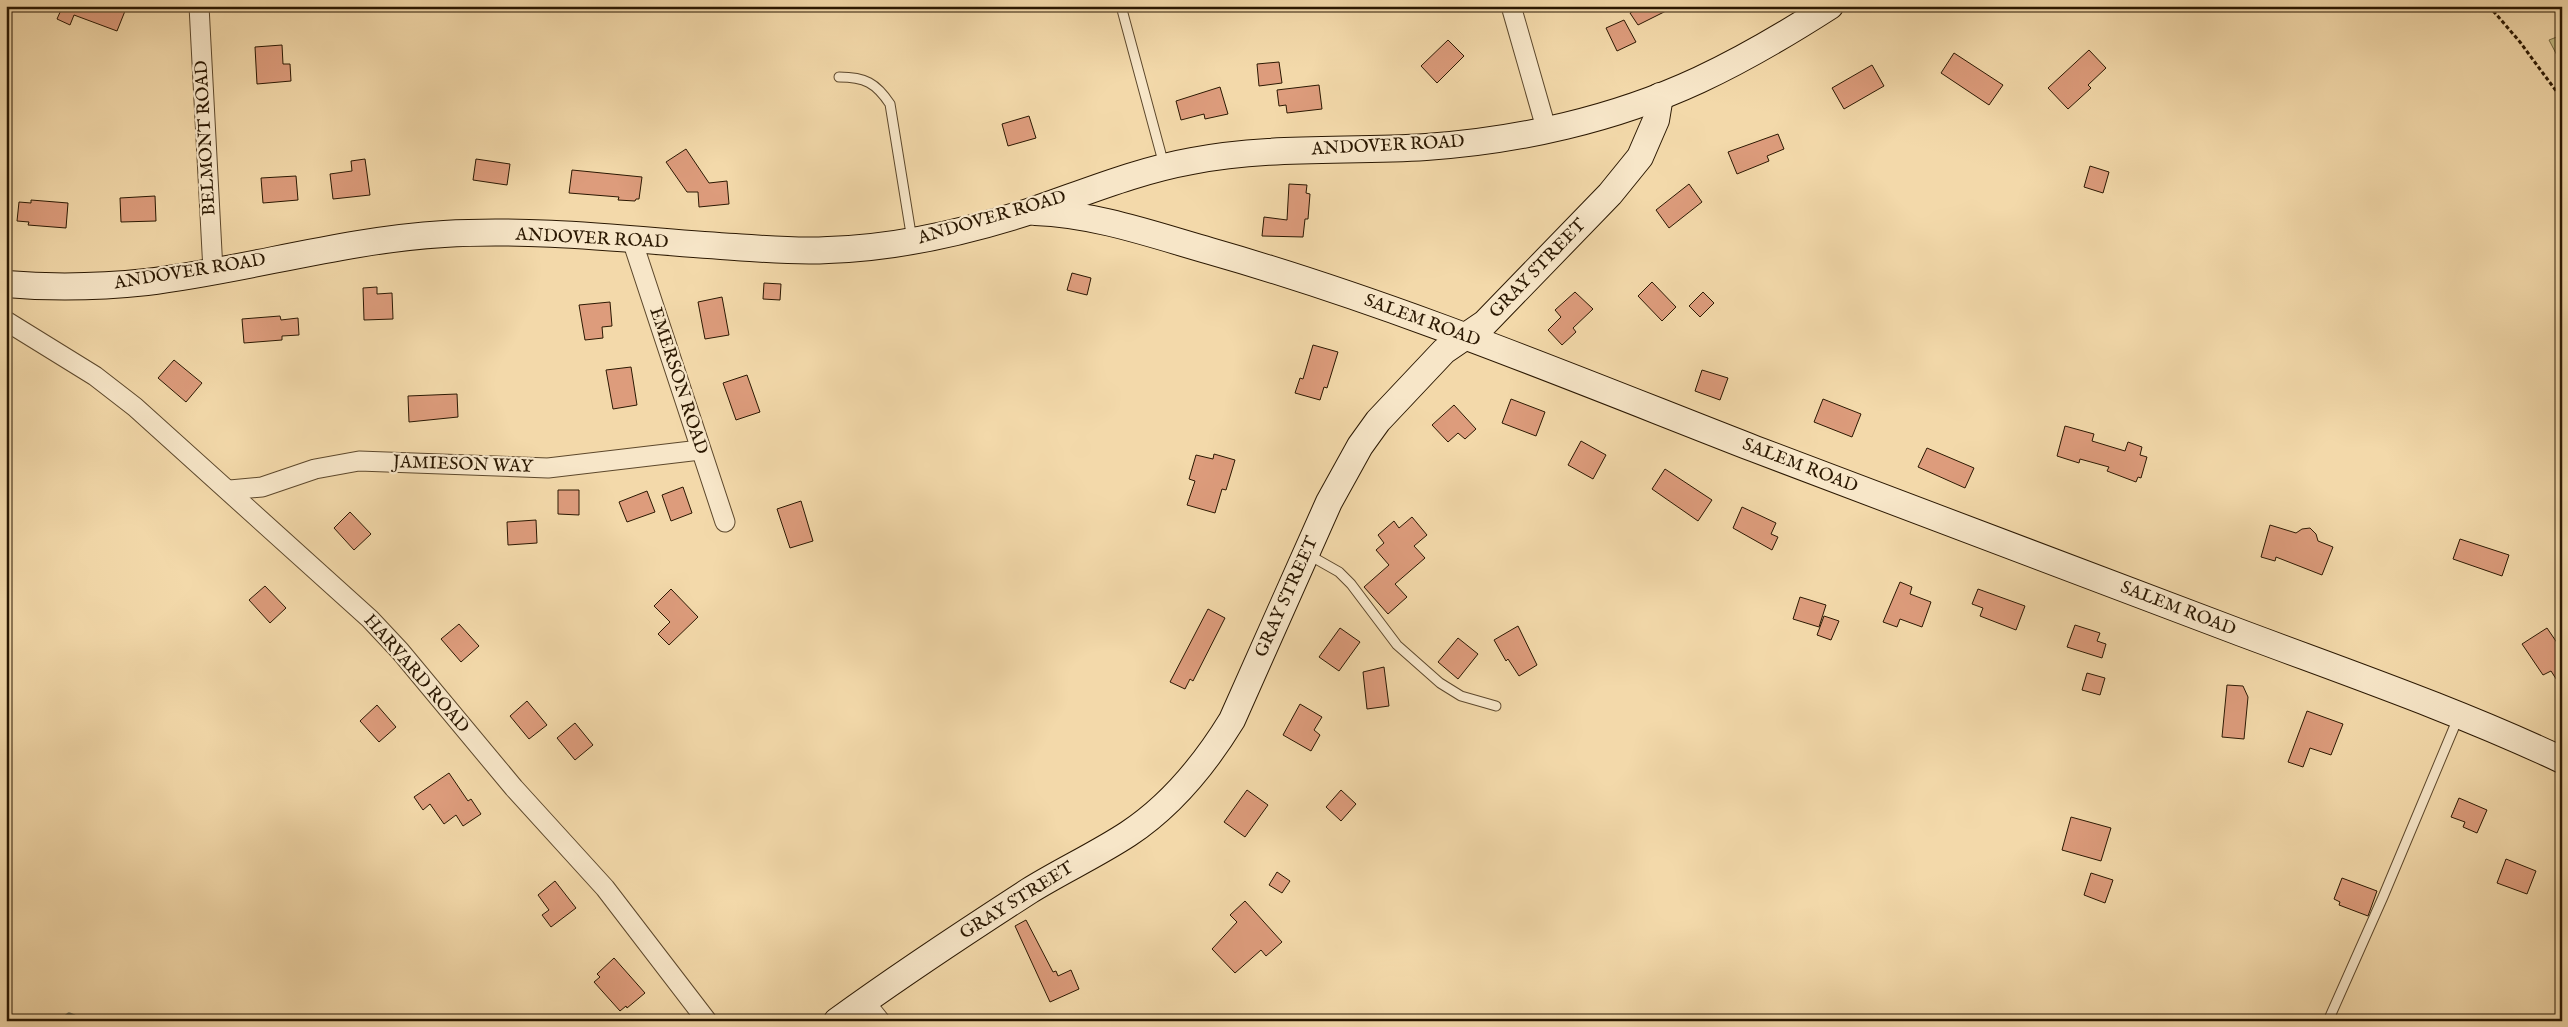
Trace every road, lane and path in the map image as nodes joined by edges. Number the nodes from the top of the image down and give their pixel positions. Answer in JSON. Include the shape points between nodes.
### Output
{"nodes":[{"id":1,"x":200,"y":6,"type":"edge"},
{"id":2,"x":1121,"y":6,"type":"edge"},
{"id":3,"x":1511,"y":6,"type":"edge"},
{"id":4,"x":1830,"y":6,"type":"edge"},
{"id":5,"x":2489,"y":6,"type":"edge"},
{"id":6,"x":839,"y":77,"type":"dead end"},
{"id":7,"x":1660,"y":96,"type":"junction"},
{"id":8,"x":2562,"y":99,"type":"edge"},
{"id":9,"x":1546,"y":128,"type":"junction"},
{"id":10,"x":1164,"y":166,"type":"junction"},
{"id":11,"x":1105,"y":184,"type":"junction"},
{"id":12,"x":1026,"y":212,"type":"junction"},
{"id":13,"x":1120,"y":226,"type":"junction"},
{"id":14,"x":632,"y":240,"type":"junction"},
{"id":15,"x":912,"y":242,"type":"junction"},
{"id":16,"x":213,"y":271,"type":"junction"},
{"id":17,"x":6,"y":284,"type":"edge"},
{"id":18,"x":6,"y":321,"type":"edge"},
{"id":19,"x":1466,"y":336,"type":"junction"},
{"id":20,"x":700,"y":450,"type":"junction"},
{"id":21,"x":230,"y":490,"type":"junction"},
{"id":22,"x":726,"y":522,"type":"dead end"},
{"id":23,"x":1306,"y":553,"type":"junction"},
{"id":24,"x":1496,"y":706,"type":"dead end"},
{"id":25,"x":2459,"y":715,"type":"junction"},
{"id":26,"x":2562,"y":760,"type":"edge"},
{"id":27,"x":864,"y":1001,"type":"junction"},
{"id":28,"x":707,"y":1021,"type":"edge"},
{"id":29,"x":837,"y":1021,"type":"edge"},
{"id":30,"x":880,"y":1021,"type":"edge"},
{"id":31,"x":2328,"y":1021,"type":"edge"}],
"edges":[{"from":1,"to":16,"type":"street","name":"BELMONT ROAD"},
{"from":2,"to":10,"type":"lane"},
{"from":3,"to":9,"type":"street"},
{"from":4,"to":7,"type":"main road","name":"ANDOVER ROAD","via":[[1729,64]]},
{"from":5,"to":8,"type":"path"},
{"from":6,"to":15,"type":"lane","via":[[859,77],[870,82],[890,104]]},
{"from":7,"to":9,"type":"main road","name":"ANDOVER ROAD","via":[[1593,118]]},
{"from":7,"to":19,"type":"main road","name":"GRAY STREET","via":[[1656,120],[1640,157],[1610,194],[1485,323]]},
{"from":9,"to":10,"type":"main road","name":"ANDOVER ROAD","via":[[1458,144],[1272,152]]},
{"from":10,"to":11,"type":"main road","name":"ANDOVER ROAD"},
{"from":11,"to":12,"type":"main road","name":"ANDOVER ROAD"},
{"from":11,"to":13,"type":"main road"},
{"from":12,"to":13,"type":"main road","name":"SALEM ROAD"},
{"from":12,"to":15,"type":"main road","name":"ANDOVER ROAD"},
{"from":13,"to":19,"type":"main road","name":"SALEM ROAD","via":[[1282,273]]},
{"from":14,"to":15,"type":"main road","name":"ANDOVER ROAD","via":[[799,250]]},
{"from":14,"to":16,"type":"main road","name":"ANDOVER ROAD","via":[[445,234],[337,248]]},
{"from":14,"to":20,"type":"street","name":"EMERSON ROAD"},
{"from":16,"to":17,"type":"main road","name":"ANDOVER ROAD","via":[[119,284]]},
{"from":18,"to":21,"type":"street","name":"HARVARD ROAD","via":[[113,389]]},
{"from":19,"to":23,"type":"main road","name":"GRAY STREET","via":[[1444,351],[1378,421],[1344,473]]},
{"from":19,"to":25,"type":"main road","name":"SALEM ROAD","via":[[1916,511]]},
{"from":20,"to":21,"type":"street","name":"JAMIESON WAY","via":[[548,468],[359,462],[315,469],[262,487]]},
{"from":20,"to":22,"type":"street","name":"EMERSON ROAD"},
{"from":21,"to":28,"type":"street","name":"HARVARD ROAD","via":[[385,634],[489,760],[605,888]]},
{"from":23,"to":24,"type":"lane","via":[[1339,572],[1352,584],[1397,645],[1440,683],[1461,696]]},
{"from":23,"to":27,"type":"main road","name":"GRAY STREET","via":[[1232,720],[1215,748],[1173,797],[1127,834],[1039,885]]},
{"from":25,"to":26,"type":"main road","name":"SALEM ROAD"},
{"from":25,"to":31,"type":"lane","via":[[2384,897]]},
{"from":27,"to":29,"type":"main road","name":"GRAY STREET"},
{"from":27,"to":30,"type":"street"}]}
